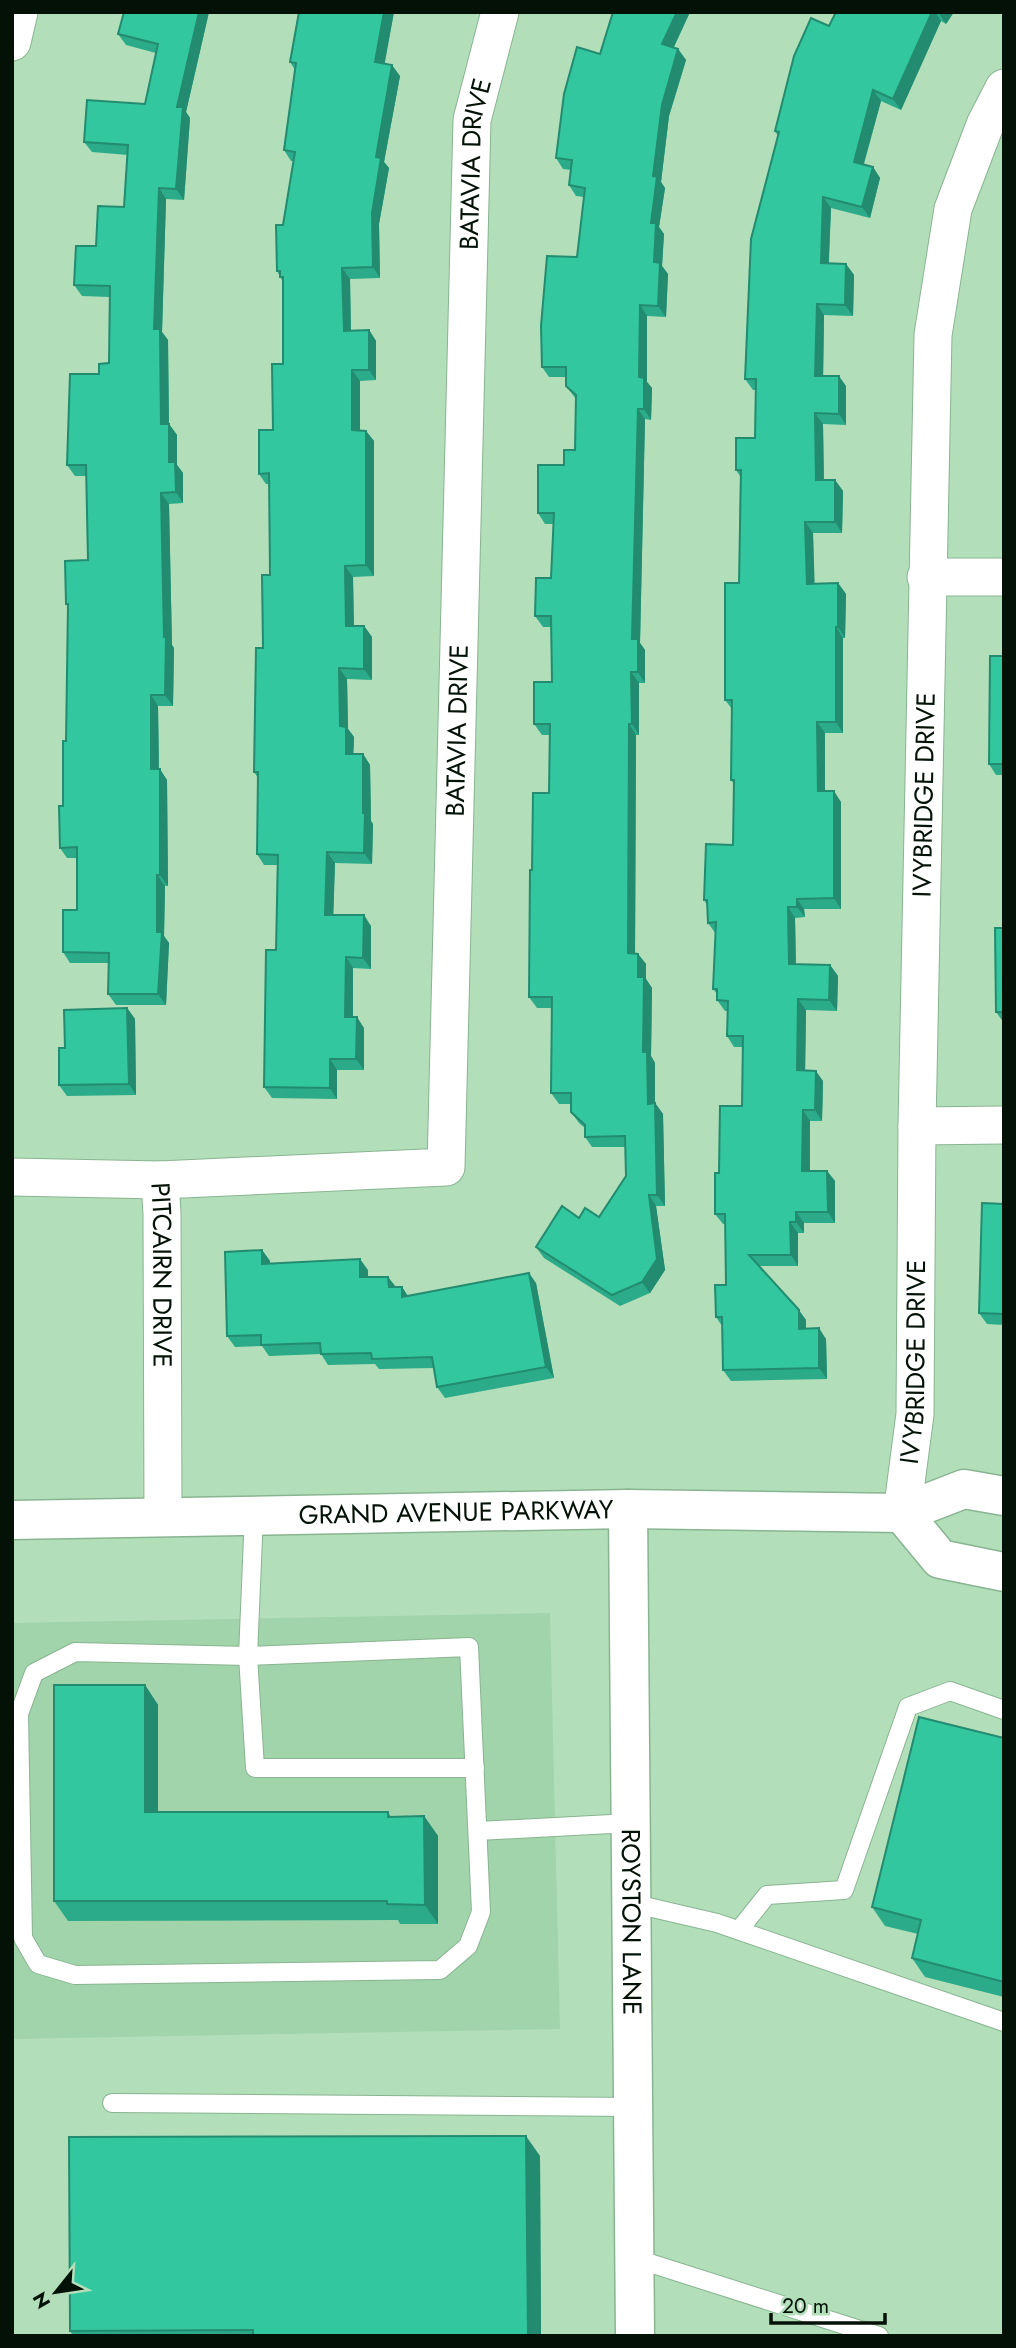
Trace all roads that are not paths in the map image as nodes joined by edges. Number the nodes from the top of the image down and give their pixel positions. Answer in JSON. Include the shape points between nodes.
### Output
{"nodes":[{"id":1,"x":19,"y":12,"type":"edge"},
{"id":2,"x":500,"y":12,"type":"edge"},
{"id":3,"x":12,"y":42,"type":"edge"},
{"id":4,"x":1004,"y":88,"type":"edge"},
{"id":5,"x":926,"y":577,"type":"junction"},
{"id":6,"x":1004,"y":577,"type":"edge"},
{"id":7,"x":1004,"y":1125,"type":"edge"},
{"id":8,"x":917,"y":1126,"type":"junction"},
{"id":9,"x":12,"y":1177,"type":"edge"},
{"id":10,"x":160,"y":1180,"type":"junction"},
{"id":11,"x":1004,"y":1496,"type":"edge"},
{"id":12,"x":628,"y":1509,"type":"junction"},
{"id":13,"x":902,"y":1513,"type":"junction"},
{"id":14,"x":254,"y":1514,"type":"junction"},
{"id":15,"x":163,"y":1517,"type":"junction"},
{"id":16,"x":12,"y":1520,"type":"edge"},
{"id":17,"x":1004,"y":1572,"type":"edge"},
{"id":18,"x":248,"y":1656,"type":"junction"},
{"id":19,"x":1004,"y":1710,"type":"edge"},
{"id":20,"x":475,"y":1768,"type":"junction"},
{"id":21,"x":630,"y":1823,"type":"junction"},
{"id":22,"x":478,"y":1830,"type":"junction"},
{"id":23,"x":631,"y":1903,"type":"junction"},
{"id":24,"x":739,"y":1930,"type":"junction"},
{"id":25,"x":1004,"y":2022,"type":"edge"},
{"id":26,"x":112,"y":2103,"type":"dead end"},
{"id":27,"x":633,"y":2107,"type":"junction"},
{"id":28,"x":634,"y":2258,"type":"junction"},
{"id":29,"x":635,"y":2336,"type":"edge"},
{"id":30,"x":879,"y":2336,"type":"edge"}],
"edges":[{"from":1,"to":3,"type":"street"},
{"from":2,"to":10,"type":"street","name":"BATAVIA DRIVE","via":[[472,120],[446,1167]]},
{"from":4,"to":5,"type":"street","name":"IVYBRIDGE DRIVE","via":[[953,209],[933,335]]},
{"from":5,"to":6,"type":"street"},
{"from":5,"to":8,"type":"street","name":"IVYBRIDGE DRIVE"},
{"from":7,"to":8,"type":"street"},
{"from":8,"to":13,"type":"street","name":"IVYBRIDGE DRIVE","via":[[915,1414]]},
{"from":9,"to":10,"type":"street","name":"PITCAIRN DRIVE"},
{"from":10,"to":15,"type":"street","name":"PITCAIRN DRIVE"},
{"from":11,"to":13,"type":"main road","name":"GRAND AVENUE PARKWAY","via":[[964,1489]]},
{"from":12,"to":13,"type":"main road","name":"GRAND AVENUE PARKWAY"},
{"from":12,"to":14,"type":"main road","name":"GRAND AVENUE PARKWAY"},
{"from":12,"to":21,"type":"main road","name":"ROYSTON LANE"},
{"from":13,"to":17,"type":"main road","via":[[940,1559]]},
{"from":14,"to":15,"type":"main road","name":"GRAND AVENUE PARKWAY"},
{"from":14,"to":18,"type":"lane"},
{"from":15,"to":16,"type":"main road","name":"GRAND AVENUE PARKWAY"},
{"from":18,"to":20,"type":"lane","via":[[255,1768]]},
{"from":18,"to":20,"type":"lane","via":[[469,1647]]},
{"from":18,"to":22,"type":"lane","via":[[75,1652],[34,1673],[19,1714],[23,1938],[38,1964],[75,1975],[440,1970],[468,1946],[481,1912]]},
{"from":19,"to":24,"type":"lane","via":[[950,1692],[908,1707],[844,1890],[767,1895]]},
{"from":20,"to":22,"type":"lane"},
{"from":21,"to":22,"type":"lane"},
{"from":21,"to":23,"type":"main road","name":"ROYSTON LANE"},
{"from":23,"to":24,"type":"lane"},
{"from":23,"to":27,"type":"main road","name":"ROYSTON LANE"},
{"from":24,"to":25,"type":"lane"},
{"from":26,"to":27,"type":"lane"},
{"from":27,"to":28,"type":"main road","name":"ROYSTON LANE"},
{"from":28,"to":29,"type":"main road","name":"ROYSTON LANE"},
{"from":28,"to":30,"type":"lane"}]}
